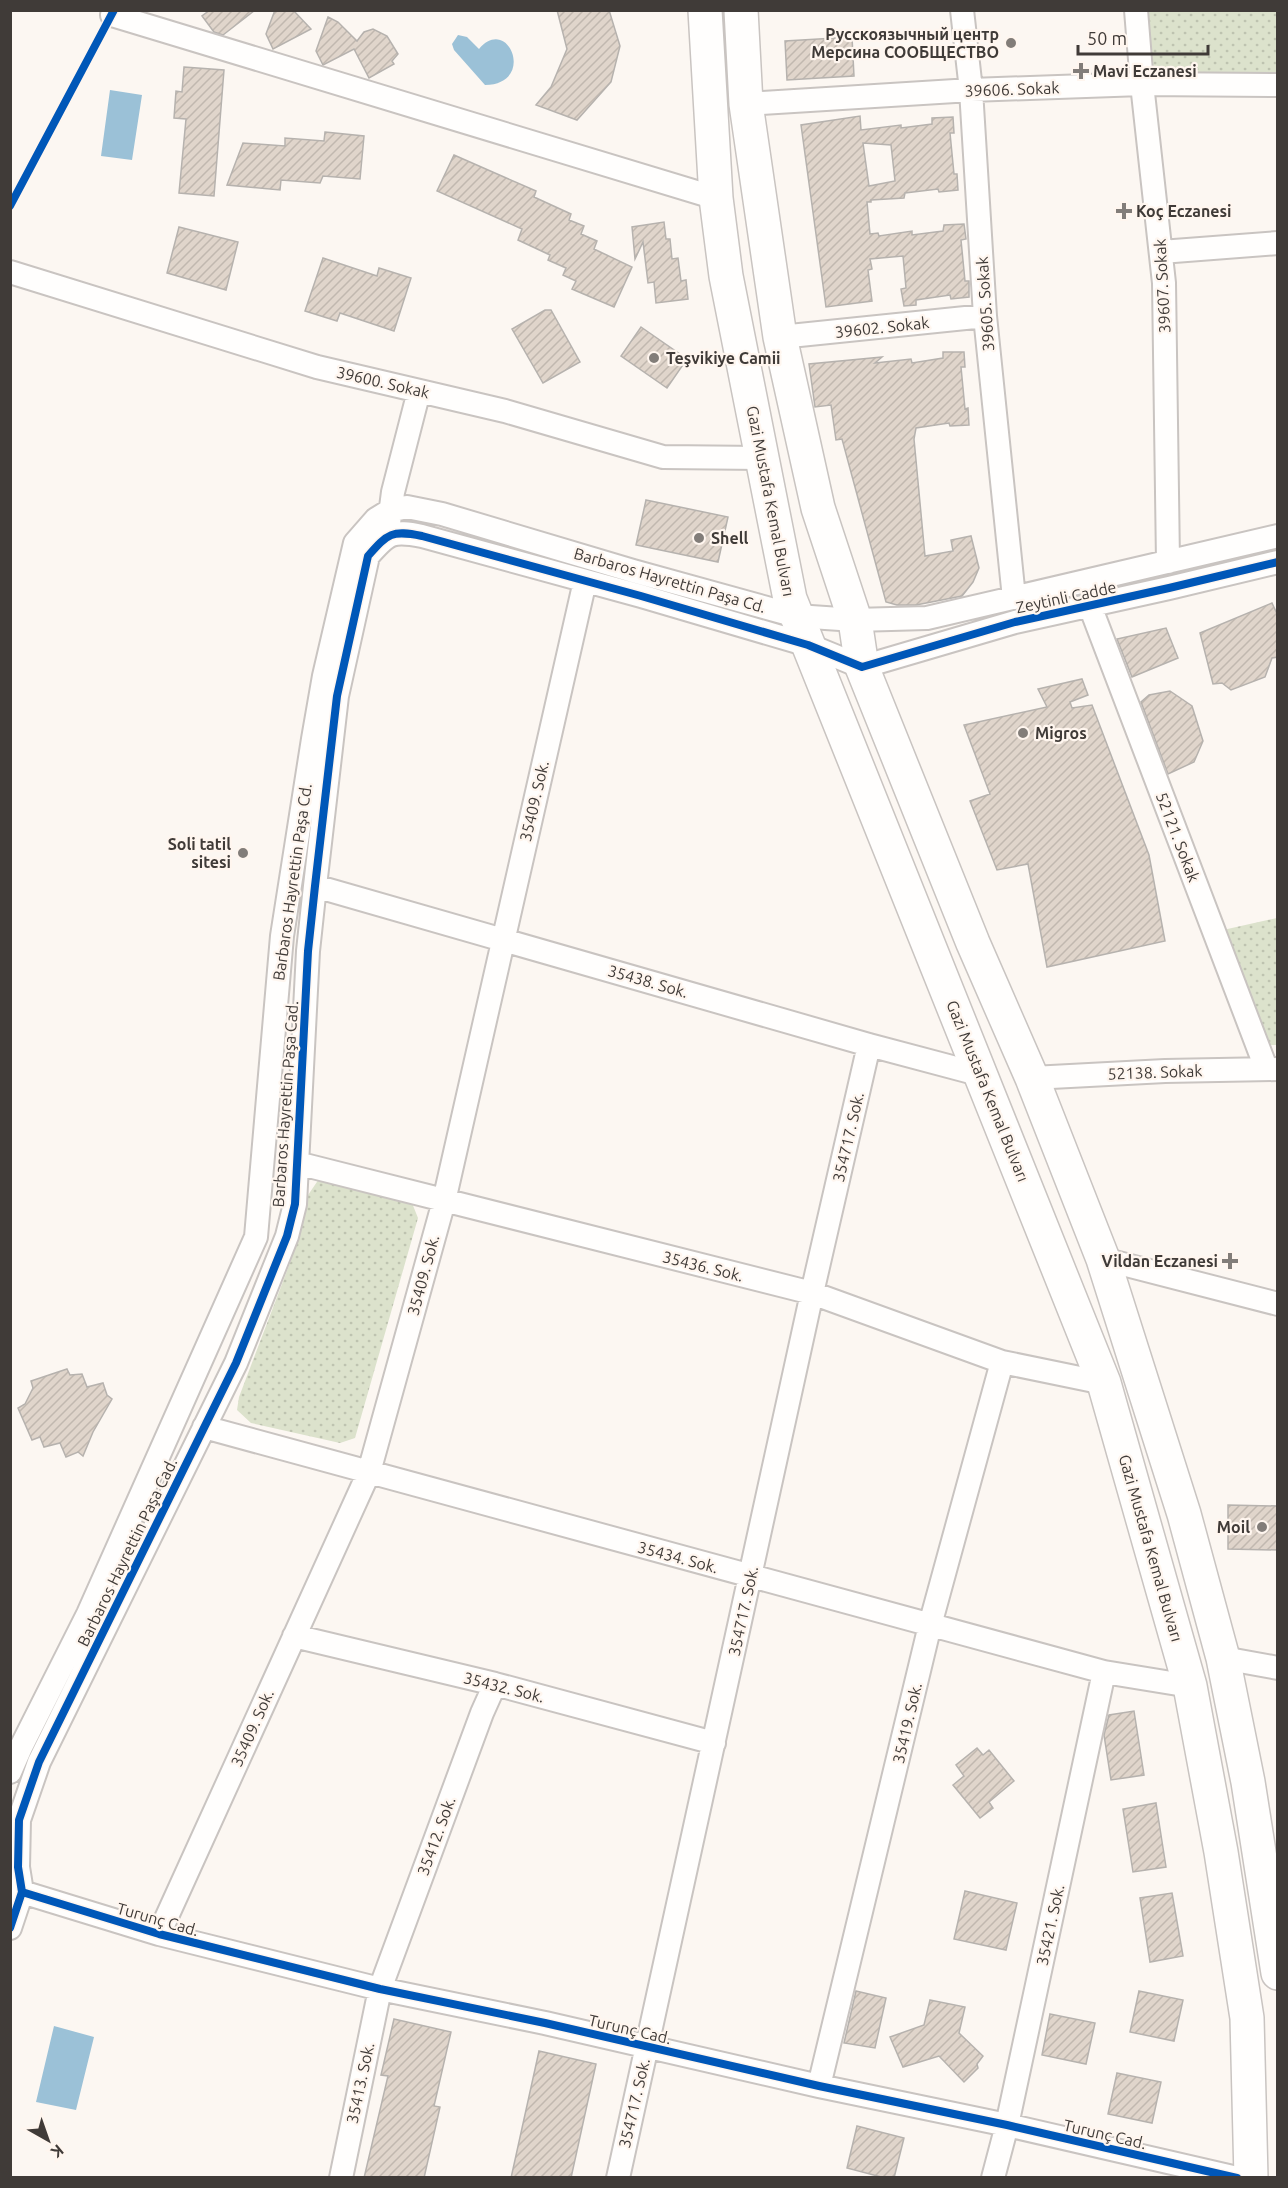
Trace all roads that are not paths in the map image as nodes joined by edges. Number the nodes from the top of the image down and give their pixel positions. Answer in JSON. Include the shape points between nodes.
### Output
{"nodes":[{"id":1,"x":705,"y":10,"type":"edge"},
{"id":2,"x":741,"y":10,"type":"edge"},
{"id":3,"x":962,"y":10,"type":"edge"},
{"id":4,"x":1136,"y":10,"type":"edge"},
{"id":5,"x":112,"y":15,"type":"dead end"},
{"id":6,"x":1142,"y":84,"type":"junction"},
{"id":7,"x":1278,"y":85,"type":"edge"},
{"id":8,"x":971,"y":90,"type":"junction"},
{"id":9,"x":746,"y":104,"type":"junction"},
{"id":10,"x":717,"y":198,"type":"junction"},
{"id":11,"x":1278,"y":243,"type":"edge"},
{"id":12,"x":1161,"y":252,"type":"junction"},
{"id":13,"x":10,"y":272,"type":"edge"},
{"id":14,"x":985,"y":316,"type":"junction"},
{"id":15,"x":780,"y":337,"type":"junction"},
{"id":16,"x":419,"y":391,"type":"junction"},
{"id":17,"x":762,"y":458,"type":"junction"},
{"id":18,"x":389,"y":511,"type":"junction"},
{"id":19,"x":389,"y":535,"type":"junction"},
{"id":20,"x":1278,"y":536,"type":"edge"},
{"id":21,"x":1168,"y":562,"type":"junction"},
{"id":22,"x":1277,"y":563,"type":"edge"},
{"id":23,"x":585,"y":581,"type":"junction"},
{"id":24,"x":1014,"y":597,"type":"junction"},
{"id":25,"x":1090,"y":606,"type":"junction"},
{"id":26,"x":796,"y":616,"type":"junction"},
{"id":27,"x":855,"y":620,"type":"junction"},
{"id":28,"x":808,"y":645,"type":"junction"},
{"id":29,"x":862,"y":667,"type":"junction"},
{"id":30,"x":315,"y":886,"type":"junction"},
{"id":31,"x":503,"y":940,"type":"junction"},
{"id":32,"x":869,"y":1045,"type":"junction"},
{"id":33,"x":1272,"y":1069,"type":"edge"},
{"id":34,"x":982,"y":1075,"type":"junction"},
{"id":35,"x":1032,"y":1078,"type":"junction"},
{"id":36,"x":297,"y":1163,"type":"junction"},
{"id":37,"x":444,"y":1201,"type":"junction"},
{"id":38,"x":1103,"y":1259,"type":"junction"},
{"id":39,"x":812,"y":1293,"type":"junction"},
{"id":40,"x":1278,"y":1304,"type":"edge"},
{"id":41,"x":1002,"y":1362,"type":"junction"},
{"id":42,"x":1104,"y":1383,"type":"junction"},
{"id":43,"x":204,"y":1427,"type":"junction"},
{"id":44,"x":369,"y":1472,"type":"junction"},
{"id":45,"x":751,"y":1576,"type":"junction"},
{"id":46,"x":930,"y":1625,"type":"junction"},
{"id":47,"x":294,"y":1636,"type":"junction"},
{"id":48,"x":1223,"y":1658,"type":"junction"},
{"id":49,"x":1278,"y":1668,"type":"edge"},
{"id":50,"x":1104,"y":1672,"type":"junction"},
{"id":51,"x":495,"y":1684,"type":"junction"},
{"id":52,"x":1190,"y":1686,"type":"junction"},
{"id":53,"x":714,"y":1743,"type":"junction"},
{"id":54,"x":10,"y":1772,"type":"edge"},
{"id":55,"x":14,"y":1863,"type":"edge"},
{"id":56,"x":22,"y":1892,"type":"junction"},
{"id":57,"x":12,"y":1921,"type":"edge"},
{"id":58,"x":159,"y":1934,"type":"junction"},
{"id":59,"x":1278,"y":1973,"type":"edge"},
{"id":60,"x":380,"y":1989,"type":"junction"},
{"id":61,"x":647,"y":2046,"type":"junction"},
{"id":62,"x":819,"y":2086,"type":"junction"},
{"id":63,"x":1007,"y":2126,"type":"junction"},
{"id":64,"x":341,"y":2178,"type":"edge"},
{"id":65,"x":618,"y":2178,"type":"edge"},
{"id":66,"x":993,"y":2178,"type":"edge"},
{"id":67,"x":1236,"y":2178,"type":"edge"},
{"id":68,"x":1251,"y":2178,"type":"edge"}],
"edges":[{"from":1,"to":10,"type":"highway","name":"Gazi Mustafa Kemal Bulvarı"},
{"from":2,"to":9,"type":"highway"},
{"from":3,"to":8,"type":"street","name":"39605. Sokak"},
{"from":4,"to":6,"type":"street","name":"39607. Sokak"},
{"from":5,"to":10,"type":"street"},
{"from":6,"to":7,"type":"street","name":"39606. Sokak"},
{"from":6,"to":8,"type":"street","name":"39606. Sokak"},
{"from":6,"to":12,"type":"street","name":"39607. Sokak"},
{"from":8,"to":9,"type":"street","name":"39606. Sokak"},
{"from":8,"to":14,"type":"street","name":"39605. Sokak"},
{"from":9,"to":15,"type":"highway"},
{"from":10,"to":17,"type":"highway","name":"Gazi Mustafa Kemal Bulvarı","via":[[726,276]]},
{"from":11,"to":12,"type":"street"},
{"from":12,"to":21,"type":"street","name":"39607. Sokak"},
{"from":13,"to":16,"type":"street","name":"39600. Sokak","via":[[317,367]]},
{"from":14,"to":15,"type":"street","name":"39602. Sokak"},
{"from":14,"to":24,"type":"street","name":"39605. Sokak"},
{"from":15,"to":27,"type":"highway","via":[[818,508]]},
{"from":16,"to":17,"type":"street","name":"39600. Sokak","via":[[505,411],[663,457]]},
{"from":16,"to":18,"type":"street"},
{"from":17,"to":26,"type":"highway","name":"Gazi Mustafa Kemal Bulvarı"},
{"from":18,"to":19,"type":"street"},
{"from":18,"to":26,"type":"street","name":"Barbaros Hayrettin Paşa Cd.","via":[[406,507],[442,514]]},
{"from":18,"to":54,"type":"street","name":"Barbaros Hayrettin Paşa Cd.","via":[[376,519],[355,543],[324,676],[282,936],[256,1237],[88,1614]]},
{"from":19,"to":23,"type":"street","via":[[422,536]]},
{"from":19,"to":30,"type":"street","name":"Barbaros Hayrettin Paşa Cad.","via":[[368,556],[337,696]]},
{"from":20,"to":21,"type":"street","name":"Zeytinli Cadde"},
{"from":21,"to":24,"type":"street","name":"Zeytinli Cadde"},
{"from":22,"to":25,"type":"street","name":"Zeytinli Cadde"},
{"from":23,"to":28,"type":"street"},
{"from":23,"to":31,"type":"street","name":"35409. Sok."},
{"from":24,"to":27,"type":"street","name":"Zeytinli Cadde","via":[[927,618]]},
{"from":25,"to":29,"type":"street","name":"Zeytinli Cadde","via":[[1015,622]]},
{"from":25,"to":33,"type":"street","name":"52121. Sokak"},
{"from":26,"to":27,"type":"street","name":"Barbaros Hayrettin Paşa Cd."},
{"from":26,"to":28,"type":"highway","name":"Gazi Mustafa Kemal Bulvarı"},
{"from":27,"to":29,"type":"highway"},
{"from":28,"to":29,"type":"street"},
{"from":28,"to":34,"type":"highway","name":"Gazi Mustafa Kemal Bulvarı"},
{"from":29,"to":35,"type":"highway"},
{"from":30,"to":31,"type":"street","name":"35438. Sok."},
{"from":30,"to":36,"type":"street","name":"Barbaros Hayrettin Paşa Cad."},
{"from":31,"to":32,"type":"street","name":"35438. Sok."},
{"from":31,"to":37,"type":"street","name":"35409. Sok."},
{"from":32,"to":34,"type":"street","name":"35438. Sok."},
{"from":32,"to":39,"type":"street","name":"354717. Sok."},
{"from":33,"to":35,"type":"street","name":"52138. Sokak"},
{"from":34,"to":42,"type":"highway","name":"Gazi Mustafa Kemal Bulvarı"},
{"from":35,"to":38,"type":"highway"},
{"from":36,"to":37,"type":"street","name":"35436. Sok."},
{"from":36,"to":43,"type":"street","name":"Barbaros Hayrettin Paşa Cad.","via":[[295,1204],[287,1236],[236,1363]]},
{"from":37,"to":39,"type":"street","name":"35436. Sok."},
{"from":37,"to":44,"type":"street","name":"35409. Sok."},
{"from":38,"to":40,"type":"street"},
{"from":38,"to":48,"type":"highway","via":[[1184,1514]]},
{"from":39,"to":41,"type":"street","name":"35436. Sok."},
{"from":39,"to":45,"type":"street","name":"354717. Sok."},
{"from":41,"to":42,"type":"street","name":"35436. Sok."},
{"from":41,"to":46,"type":"street","name":"35419. Sok."},
{"from":42,"to":52,"type":"highway","name":"Gazi Mustafa Kemal Bulvarı"},
{"from":43,"to":44,"type":"street","name":"35434. Sok."},
{"from":43,"to":55,"type":"street","name":"Barbaros Hayrettin Paşa Cad.","via":[[39,1762],[19,1820]]},
{"from":44,"to":45,"type":"street","name":"35434. Sok."},
{"from":44,"to":47,"type":"street","name":"35409. Sok."},
{"from":45,"to":46,"type":"street","name":"35434. Sok."},
{"from":45,"to":53,"type":"street","name":"354717. Sok."},
{"from":46,"to":50,"type":"street","name":"35434. Sok."},
{"from":46,"to":62,"type":"street","name":"35419. Sok."},
{"from":47,"to":51,"type":"street","name":"35432. Sok."},
{"from":47,"to":58,"type":"street","name":"35409. Sok."},
{"from":48,"to":49,"type":"street"},
{"from":48,"to":59,"type":"highway","via":[[1248,1782]]},
{"from":50,"to":52,"type":"street","name":"35434. Sok."},
{"from":50,"to":63,"type":"street","name":"35421. Sok."},
{"from":51,"to":53,"type":"street","name":"35432. Sok."},
{"from":51,"to":60,"type":"street","name":"35412. Sok."},
{"from":52,"to":68,"type":"highway","name":"Gazi Mustafa Kemal Bulvarı","via":[[1246,2018]]},
{"from":53,"to":61,"type":"street","name":"354717. Sok."},
{"from":55,"to":56,"type":"street"},
{"from":56,"to":57,"type":"street"},
{"from":56,"to":58,"type":"street","name":"Turunç Cad."},
{"from":58,"to":60,"type":"street","name":"Turunç Cad."},
{"from":60,"to":61,"type":"street","name":"Turunç Cad."},
{"from":60,"to":64,"type":"street","name":"35413. Sok."},
{"from":61,"to":62,"type":"street","name":"Turunç Cad."},
{"from":61,"to":65,"type":"street","name":"354717. Sok."},
{"from":62,"to":63,"type":"street","name":"Turunç Cad."},
{"from":63,"to":66,"type":"street","name":"35421. Sok."},
{"from":63,"to":67,"type":"street","name":"Turunç Cad."}]}
